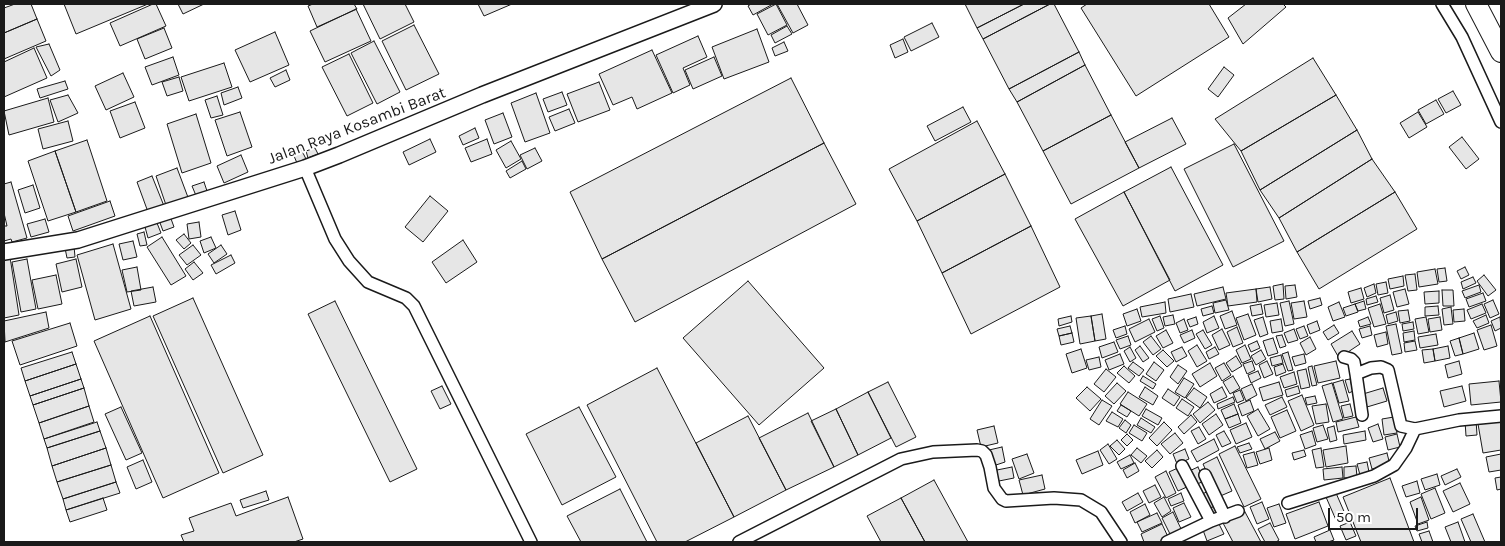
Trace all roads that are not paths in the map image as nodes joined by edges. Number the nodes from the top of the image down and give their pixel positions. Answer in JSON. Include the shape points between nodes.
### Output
{"nodes":[{"id":1,"x":714,"y":4,"type":"edge"},
{"id":2,"x":1442,"y":4,"type":"edge"},
{"id":3,"x":1476,"y":4,"type":"edge"},
{"id":4,"x":1501,"y":52,"type":"edge"},
{"id":5,"x":1501,"y":122,"type":"edge"},
{"id":6,"x":305,"y":168,"type":"junction"},
{"id":7,"x":4,"y":252,"type":"edge"},
{"id":8,"x":1344,"y":358,"type":"dead end"},
{"id":9,"x":1356,"y":374,"type":"junction"},
{"id":10,"x":1362,"y":415,"type":"dead end"},
{"id":11,"x":1501,"y":416,"type":"edge"},
{"id":12,"x":1415,"y":429,"type":"junction"},
{"id":13,"x":1182,"y":466,"type":"dead end"},
{"id":14,"x":1205,"y":475,"type":"dead end"},
{"id":15,"x":1288,"y":503,"type":"dead end"},
{"id":16,"x":1238,"y":511,"type":"dead end"},
{"id":17,"x":1225,"y":517,"type":"junction"},
{"id":18,"x":1211,"y":521,"type":"junction"},
{"id":19,"x":531,"y":542,"type":"edge"},
{"id":20,"x":739,"y":542,"type":"edge"},
{"id":21,"x":1121,"y":542,"type":"edge"},
{"id":22,"x":1167,"y":542,"type":"edge"}],
"edges":[{"from":1,"to":6,"type":"main road","name":"Jalan Raya Kosambi Barat"},
{"from":2,"to":5,"type":"street","via":[[1462,37]]},
{"from":3,"to":4,"type":"highway"},
{"from":6,"to":7,"type":"main road","name":"Jalan Raya Kosambi Barat","via":[[78,240]]},
{"from":6,"to":19,"type":"street","via":[[335,239],[349,262],[368,282],[406,298],[414,306]]},
{"from":8,"to":9,"type":"street","via":[[1354,362]]},
{"from":9,"to":10,"type":"street"},
{"from":9,"to":12,"type":"street","via":[[1371,368],[1388,370],[1401,426]]},
{"from":11,"to":12,"type":"street"},
{"from":12,"to":15,"type":"street","via":[[1394,465],[1374,476]]},
{"from":13,"to":18,"type":"street"},
{"from":14,"to":17,"type":"street"},
{"from":16,"to":17,"type":"street"},
{"from":17,"to":18,"type":"street"},
{"from":18,"to":22,"type":"street"},
{"from":20,"to":21,"type":"street","via":[[902,459],[933,452],[971,450],[982,451],[986,455],[994,488],[1002,499],[1080,500],[1101,512]]}]}
